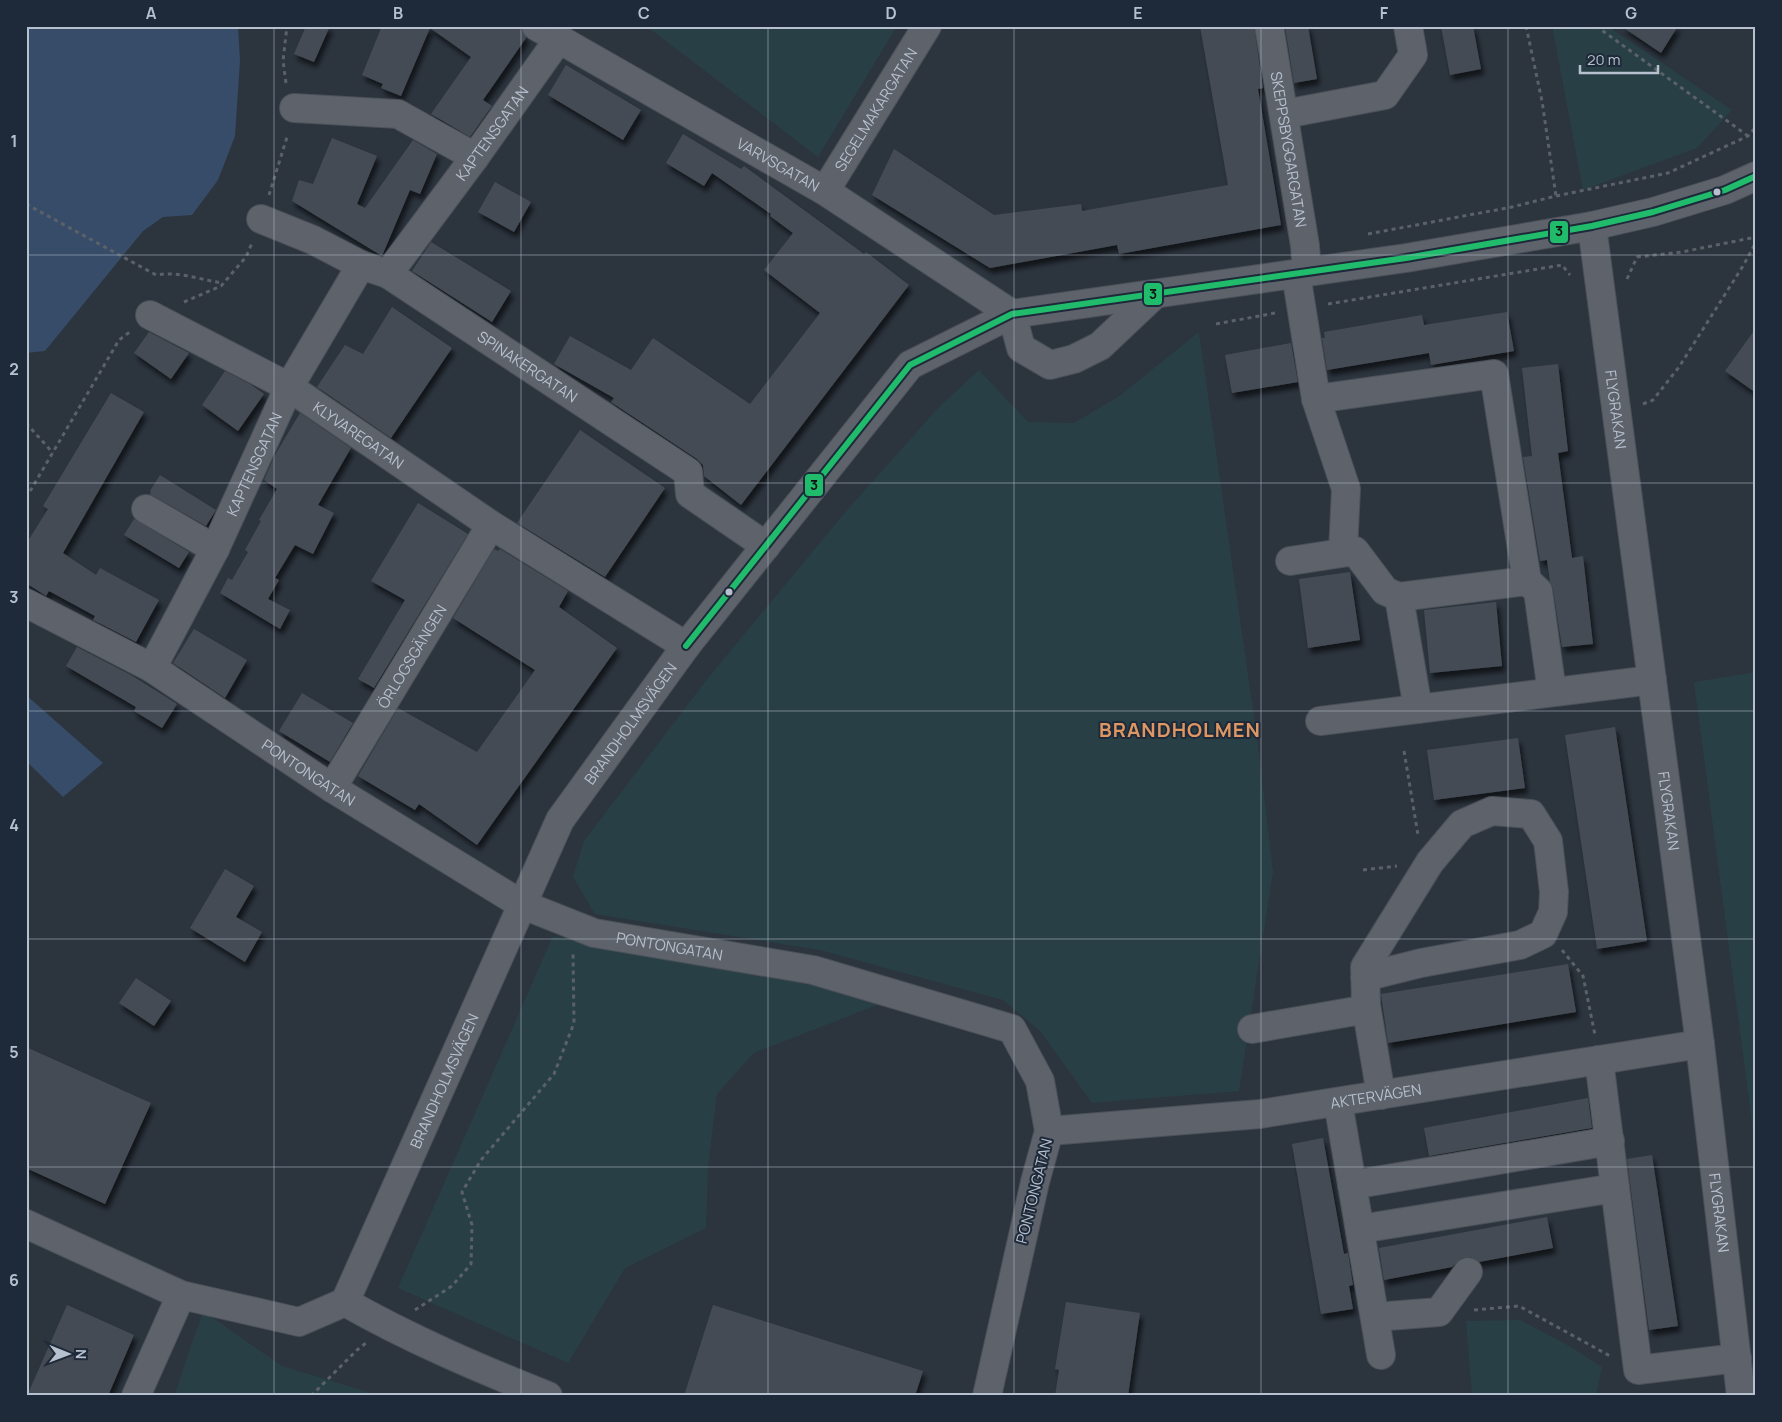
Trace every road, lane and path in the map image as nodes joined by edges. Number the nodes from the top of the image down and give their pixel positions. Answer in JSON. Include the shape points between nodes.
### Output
{"nodes":[{"id":1,"x":287,"y":26,"type":"edge"},
{"id":2,"x":927,"y":26,"type":"edge"},
{"id":3,"x":1269,"y":26,"type":"edge"},
{"id":4,"x":1408,"y":26,"type":"edge"},
{"id":5,"x":1526,"y":26,"type":"edge"},
{"id":6,"x":1596,"y":26,"type":"edge"},
{"id":7,"x":546,"y":33,"type":"edge"},
{"id":8,"x":294,"y":108,"type":"junction"},
{"id":9,"x":1285,"y":114,"type":"junction"},
{"id":10,"x":1756,"y":127,"type":"edge"},
{"id":11,"x":1748,"y":136,"type":"junction"},
{"id":12,"x":475,"y":157,"type":"junction"},
{"id":13,"x":1756,"y":176,"type":"edge"},
{"id":14,"x":825,"y":191,"type":"junction"},
{"id":15,"x":1556,"y":196,"type":"junction"},
{"id":16,"x":26,"y":204,"type":"edge"},
{"id":17,"x":261,"y":219,"type":"junction"},
{"id":18,"x":1592,"y":226,"type":"junction"},
{"id":19,"x":1362,"y":235,"type":"dead end"},
{"id":20,"x":1756,"y":237,"type":"edge"},
{"id":21,"x":1756,"y":242,"type":"edge"},
{"id":22,"x":361,"y":265,"type":"junction"},
{"id":23,"x":1301,"y":273,"type":"junction"},
{"id":24,"x":388,"y":274,"type":"junction"},
{"id":25,"x":1573,"y":278,"type":"dead end"},
{"id":26,"x":223,"y":283,"type":"junction"},
{"id":27,"x":1625,"y":284,"type":"dead end"},
{"id":28,"x":1154,"y":295,"type":"junction"},
{"id":29,"x":1302,"y":308,"type":"junction"},
{"id":30,"x":1012,"y":314,"type":"junction"},
{"id":31,"x":150,"y":315,"type":"junction"},
{"id":32,"x":1216,"y":324,"type":"dead end"},
{"id":33,"x":289,"y":387,"type":"junction"},
{"id":34,"x":1316,"y":399,"type":"junction"},
{"id":35,"x":1617,"y":412,"type":"junction"},
{"id":36,"x":26,"y":423,"type":"edge"},
{"id":37,"x":53,"y":453,"type":"junction"},
{"id":38,"x":26,"y":498,"type":"edge"},
{"id":39,"x":146,"y":510,"type":"dead end"},
{"id":40,"x":491,"y":525,"type":"junction"},
{"id":41,"x":766,"y":546,"type":"junction"},
{"id":42,"x":215,"y":549,"type":"junction"},
{"id":43,"x":1343,"y":552,"type":"junction"},
{"id":44,"x":1290,"y":561,"type":"dead end"},
{"id":45,"x":1527,"y":581,"type":"junction"},
{"id":46,"x":1399,"y":597,"type":"junction"},
{"id":47,"x":26,"y":603,"type":"edge"},
{"id":48,"x":686,"y":646,"type":"junction"},
{"id":49,"x":152,"y":668,"type":"junction"},
{"id":50,"x":1652,"y":680,"type":"junction"},
{"id":51,"x":1552,"y":692,"type":"junction"},
{"id":52,"x":1418,"y":709,"type":"junction"},
{"id":53,"x":1320,"y":721,"type":"dead end"},
{"id":54,"x":1404,"y":752,"type":"dead end"},
{"id":55,"x":332,"y":788,"type":"junction"},
{"id":56,"x":1420,"y":844,"type":"dead end"},
{"id":57,"x":521,"y":904,"type":"junction"},
{"id":58,"x":574,"y":925,"type":"junction"},
{"id":59,"x":1543,"y":934,"type":"junction"},
{"id":60,"x":1365,"y":977,"type":"junction"},
{"id":61,"x":1362,"y":1010,"type":"dead end"},
{"id":62,"x":1252,"y":1030,"type":"dead end"},
{"id":63,"x":1700,"y":1044,"type":"junction"},
{"id":64,"x":1599,"y":1060,"type":"junction"},
{"id":65,"x":1381,"y":1095,"type":"junction"},
{"id":66,"x":1338,"y":1102,"type":"junction"},
{"id":67,"x":1050,"y":1131,"type":"junction"},
{"id":68,"x":1610,"y":1142,"type":"junction"},
{"id":69,"x":1352,"y":1185,"type":"junction"},
{"id":70,"x":1615,"y":1188,"type":"junction"},
{"id":71,"x":26,"y":1224,"type":"edge"},
{"id":72,"x":1360,"y":1229,"type":"junction"},
{"id":73,"x":1468,"y":1272,"type":"dead end"},
{"id":74,"x":180,"y":1296,"type":"junction"},
{"id":75,"x":345,"y":1302,"type":"junction"},
{"id":76,"x":1472,"y":1310,"type":"dead end"},
{"id":77,"x":1374,"y":1317,"type":"junction"},
{"id":78,"x":389,"y":1327,"type":"junction"},
{"id":79,"x":1598,"y":1351,"type":"dead end"},
{"id":80,"x":1381,"y":1355,"type":"dead end"},
{"id":81,"x":1737,"y":1358,"type":"junction"},
{"id":82,"x":136,"y":1396,"type":"edge"},
{"id":83,"x":311,"y":1396,"type":"edge"},
{"id":84,"x":548,"y":1396,"type":"edge"},
{"id":85,"x":987,"y":1396,"type":"edge"},
{"id":86,"x":1741,"y":1396,"type":"edge"}],
"edges":[{"from":1,"to":8,"type":"path","via":[[283,61],[287,98]]},
{"from":2,"to":14,"type":"street","name":"SEGELMAKARGATAN"},
{"from":3,"to":9,"type":"street","name":"SKEPPSBYGGARGATAN"},
{"from":4,"to":9,"type":"street","via":[[1413,55],[1385,96]]},
{"from":5,"to":15,"type":"path","via":[[1542,101]]},
{"from":6,"to":11,"type":"path"},
{"from":7,"to":12,"type":"street","name":"KAPTENSGATAN"},
{"from":7,"to":14,"type":"street","name":"VARVSGATAN"},
{"from":8,"to":12,"type":"street","via":[[398,114]]},
{"from":8,"to":17,"type":"path","via":[[285,149]]},
{"from":9,"to":23,"type":"street","name":"SKEPPSBYGGARGATAN","via":[[1305,246]]},
{"from":10,"to":11,"type":"path"},
{"from":11,"to":15,"type":"path","via":[[1668,173]]},
{"from":12,"to":24,"type":"street","name":"KAPTENSGATAN"},
{"from":13,"to":18,"type":"street","name":"BRANDHOLMSVÄGEN","via":[[1725,190],[1653,212]]},
{"from":14,"to":30,"type":"street","name":"VARVSGATAN"},
{"from":15,"to":19,"type":"path"},
{"from":16,"to":26,"type":"path","via":[[156,274],[190,276]]},
{"from":17,"to":22,"type":"street","name":"SPINAKERGATAN","via":[[313,240]]},
{"from":17,"to":26,"type":"path","via":[[246,257]]},
{"from":18,"to":23,"type":"street","name":"BRANDHOLMSVÄGEN"},
{"from":18,"to":35,"type":"street","name":"FLYGRAKAN"},
{"from":20,"to":27,"type":"path","via":[[1682,252],[1637,257]]},
{"from":21,"to":35,"type":"path","via":[[1679,367],[1653,400]]},
{"from":22,"to":24,"type":"street","name":"SPINAKERGATAN"},
{"from":22,"to":33,"type":"street","name":"KAPTENSGATAN"},
{"from":23,"to":28,"type":"street","name":"BRANDHOLMSVÄGEN"},
{"from":23,"to":29,"type":"street","name":"SKEPPSBYGGARGATAN"},
{"from":24,"to":41,"type":"street","name":"SPINAKERGATAN","via":[[688,472],[690,494]]},
{"from":25,"to":29,"type":"path","via":[[1562,264]]},
{"from":26,"to":31,"type":"path"},
{"from":28,"to":30,"type":"street","name":"BRANDHOLMSVÄGEN"},
{"from":28,"to":30,"type":"street","via":[[1100,346],[1074,359],[1050,365],[1021,348]]},
{"from":29,"to":32,"type":"path"},
{"from":29,"to":34,"type":"street","name":"SKEPPSBYGGARGATAN"},
{"from":30,"to":41,"type":"street","name":"BRANDHOLMSVÄGEN","via":[[910,364]]},
{"from":31,"to":33,"type":"street","name":"KLYVAREGATAN"},
{"from":31,"to":37,"type":"path","via":[[119,340]]},
{"from":33,"to":40,"type":"street","name":"KLYVAREGATAN"},
{"from":33,"to":42,"type":"street","name":"KAPTENSGATAN"},
{"from":34,"to":43,"type":"street","name":"SKEPPSBYGGARGATAN","via":[[1346,489]]},
{"from":34,"to":45,"type":"street","via":[[1494,374]]},
{"from":35,"to":50,"type":"street","name":"FLYGRAKAN"},
{"from":36,"to":37,"type":"path"},
{"from":37,"to":38,"type":"path"},
{"from":39,"to":42,"type":"street"},
{"from":40,"to":48,"type":"street","name":"KLYVAREGATAN"},
{"from":40,"to":55,"type":"street","name":"ÖRLOGSGÄNGEN"},
{"from":41,"to":48,"type":"street","name":"BRANDHOLMSVÄGEN"},
{"from":42,"to":49,"type":"street","name":"KAPTENSGATAN"},
{"from":43,"to":44,"type":"street"},
{"from":43,"to":46,"type":"street","via":[[1355,550],[1385,592]]},
{"from":45,"to":46,"type":"street"},
{"from":45,"to":51,"type":"street","via":[[1538,591]]},
{"from":46,"to":52,"type":"street"},
{"from":47,"to":49,"type":"street","name":"PONTONGATAN"},
{"from":48,"to":57,"type":"street","name":"BRANDHOLMSVÄGEN","via":[[560,820]]},
{"from":49,"to":55,"type":"street","name":"PONTONGATAN"},
{"from":50,"to":51,"type":"street"},
{"from":50,"to":63,"type":"street","name":"FLYGRAKAN"},
{"from":51,"to":52,"type":"street"},
{"from":52,"to":53,"type":"street"},
{"from":54,"to":56,"type":"path"},
{"from":55,"to":57,"type":"street","name":"PONTONGATAN"},
{"from":57,"to":58,"type":"street","name":"PONTONGATAN"},
{"from":57,"to":75,"type":"street","name":"BRANDHOLMSVÄGEN"},
{"from":58,"to":67,"type":"street","name":"PONTONGATAN","via":[[594,933],[813,970],[1012,1029],[1040,1080]]},
{"from":58,"to":78,"type":"path","via":[[574,1023],[554,1074],[481,1160],[462,1192],[472,1225],[471,1264],[452,1286]]},
{"from":59,"to":60,"type":"street","via":[[1520,945]]},
{"from":59,"to":60,"type":"street","via":[[1553,912],[1548,841],[1532,814],[1492,811],[1462,824],[1430,862],[1365,967]]},
{"from":59,"to":64,"type":"path","via":[[1556,941],[1584,976]]},
{"from":60,"to":65,"type":"street","via":[[1366,1005]]},
{"from":61,"to":62,"type":"street"},
{"from":63,"to":64,"type":"street","name":"AKTERVÄGEN"},
{"from":63,"to":81,"type":"street","name":"FLYGRAKAN"},
{"from":64,"to":65,"type":"street","name":"AKTERVÄGEN"},
{"from":64,"to":68,"type":"street"},
{"from":65,"to":66,"type":"street","name":"AKTERVÄGEN"},
{"from":66,"to":67,"type":"street","name":"AKTERVÄGEN","via":[[1260,1114]]},
{"from":66,"to":69,"type":"street"},
{"from":67,"to":85,"type":"street","name":"PONTONGATAN","via":[[1035,1182]]},
{"from":68,"to":69,"type":"street"},
{"from":68,"to":70,"type":"street"},
{"from":69,"to":72,"type":"street"},
{"from":70,"to":72,"type":"street"},
{"from":70,"to":81,"type":"street","via":[[1638,1370]]},
{"from":71,"to":74,"type":"street"},
{"from":72,"to":77,"type":"street"},
{"from":73,"to":77,"type":"street","via":[[1438,1312]]},
{"from":74,"to":75,"type":"street","via":[[299,1322]]},
{"from":74,"to":82,"type":"street"},
{"from":75,"to":78,"type":"street"},
{"from":76,"to":79,"type":"path","via":[[1518,1306]]},
{"from":77,"to":80,"type":"street"},
{"from":78,"to":83,"type":"path","via":[[357,1350]]},
{"from":78,"to":84,"type":"street"},
{"from":81,"to":86,"type":"street","name":"FLYGRAKAN"}]}
